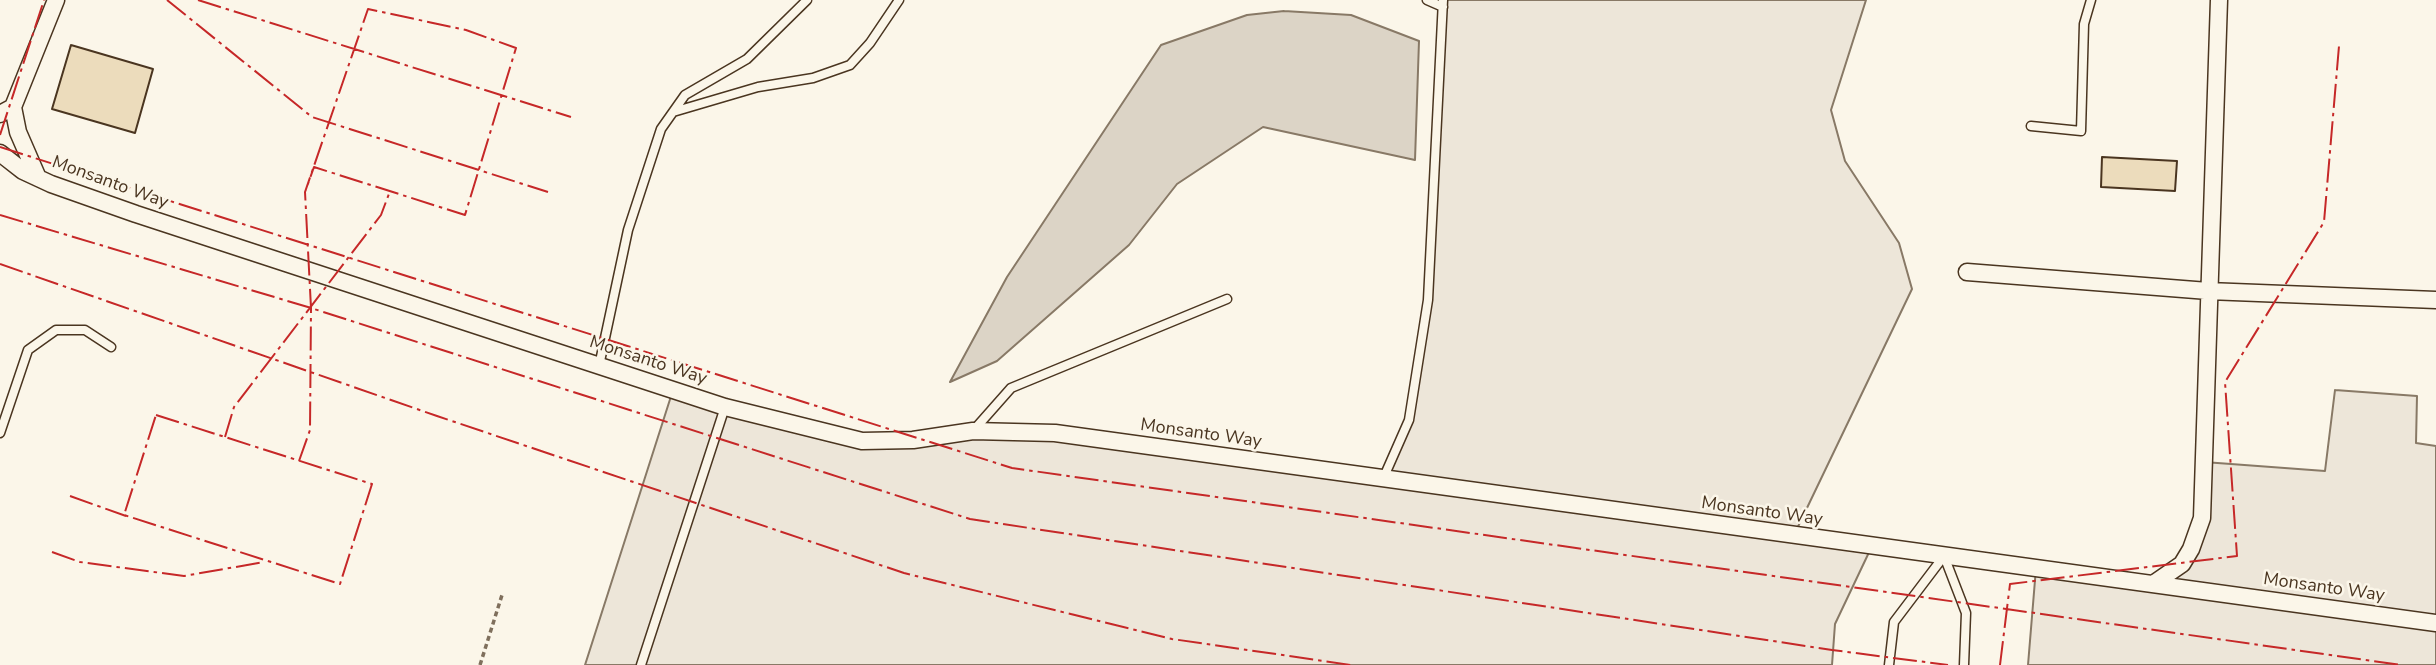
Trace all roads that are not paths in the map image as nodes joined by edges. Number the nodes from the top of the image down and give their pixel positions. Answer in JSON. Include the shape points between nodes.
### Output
{"nodes":[{"id":1,"x":56,"y":0,"type":"edge"},
{"id":2,"x":807,"y":0,"type":"edge"},
{"id":3,"x":899,"y":0,"type":"edge"},
{"id":4,"x":1427,"y":0,"type":"edge"},
{"id":5,"x":2091,"y":0,"type":"edge"},
{"id":6,"x":2219,"y":0,"type":"edge"},
{"id":7,"x":1443,"y":4,"type":"edge"},
{"id":8,"x":6,"y":110,"type":"edge"},
{"id":9,"x":673,"y":112,"type":"junction"},
{"id":10,"x":2031,"y":126,"type":"dead end"},
{"id":11,"x":0,"y":153,"type":"edge"},
{"id":12,"x":38,"y":178,"type":"junction"},
{"id":13,"x":1967,"y":272,"type":"dead end"},
{"id":14,"x":2208,"y":291,"type":"junction"},
{"id":15,"x":1227,"y":299,"type":"dead end"},
{"id":16,"x":2436,"y":300,"type":"edge"},
{"id":17,"x":111,"y":347,"type":"dead end"},
{"id":18,"x":599,"y":366,"type":"junction"},
{"id":19,"x":725,"y":407,"type":"junction"},
{"id":20,"x":973,"y":431,"type":"junction"},
{"id":21,"x":0,"y":433,"type":"edge"},
{"id":22,"x":1383,"y":479,"type":"junction"},
{"id":23,"x":1944,"y":556,"type":"junction"},
{"id":24,"x":2153,"y":584,"type":"junction"},
{"id":25,"x":2436,"y":623,"type":"edge"},
{"id":26,"x":642,"y":665,"type":"edge"},
{"id":27,"x":1889,"y":665,"type":"edge"},
{"id":28,"x":1964,"y":665,"type":"edge"}],
"edges":[{"from":1,"to":8,"type":"street"},
{"from":2,"to":9,"type":"lane","via":[[747,59],[685,95]]},
{"from":3,"to":9,"type":"lane","via":[[850,65]]},
{"from":4,"to":7,"type":"lane"},
{"from":5,"to":10,"type":"lane","via":[[2084,24],[2081,131]]},
{"from":6,"to":14,"type":"street"},
{"from":7,"to":22,"type":"lane","via":[[1428,300],[1409,420]]},
{"from":8,"to":12,"type":"street"},
{"from":9,"to":18,"type":"lane","via":[[661,129],[628,230]]},
{"from":11,"to":12,"type":"street","name":"Monsanto Way"},
{"from":12,"to":18,"type":"street","name":"Monsanto Way"},
{"from":13,"to":14,"type":"street"},
{"from":14,"to":16,"type":"street"},
{"from":14,"to":24,"type":"street","via":[[2203,518],[2182,564]]},
{"from":15,"to":20,"type":"lane","via":[[1011,388]]},
{"from":17,"to":21,"type":"lane","via":[[85,330],[56,330],[29,350]]},
{"from":18,"to":19,"type":"street","name":"Monsanto Way"},
{"from":19,"to":20,"type":"street","name":"Monsanto Way","via":[[862,441],[913,440]]},
{"from":19,"to":26,"type":"lane"},
{"from":20,"to":22,"type":"street","name":"Monsanto Way","via":[[1055,433]]},
{"from":22,"to":23,"type":"street","name":"Monsanto Way"},
{"from":23,"to":24,"type":"street","name":"Monsanto Way"},
{"from":23,"to":27,"type":"lane","via":[[1894,622]]},
{"from":23,"to":28,"type":"lane","via":[[1966,612]]},
{"from":24,"to":25,"type":"street","name":"Monsanto Way"}]}
